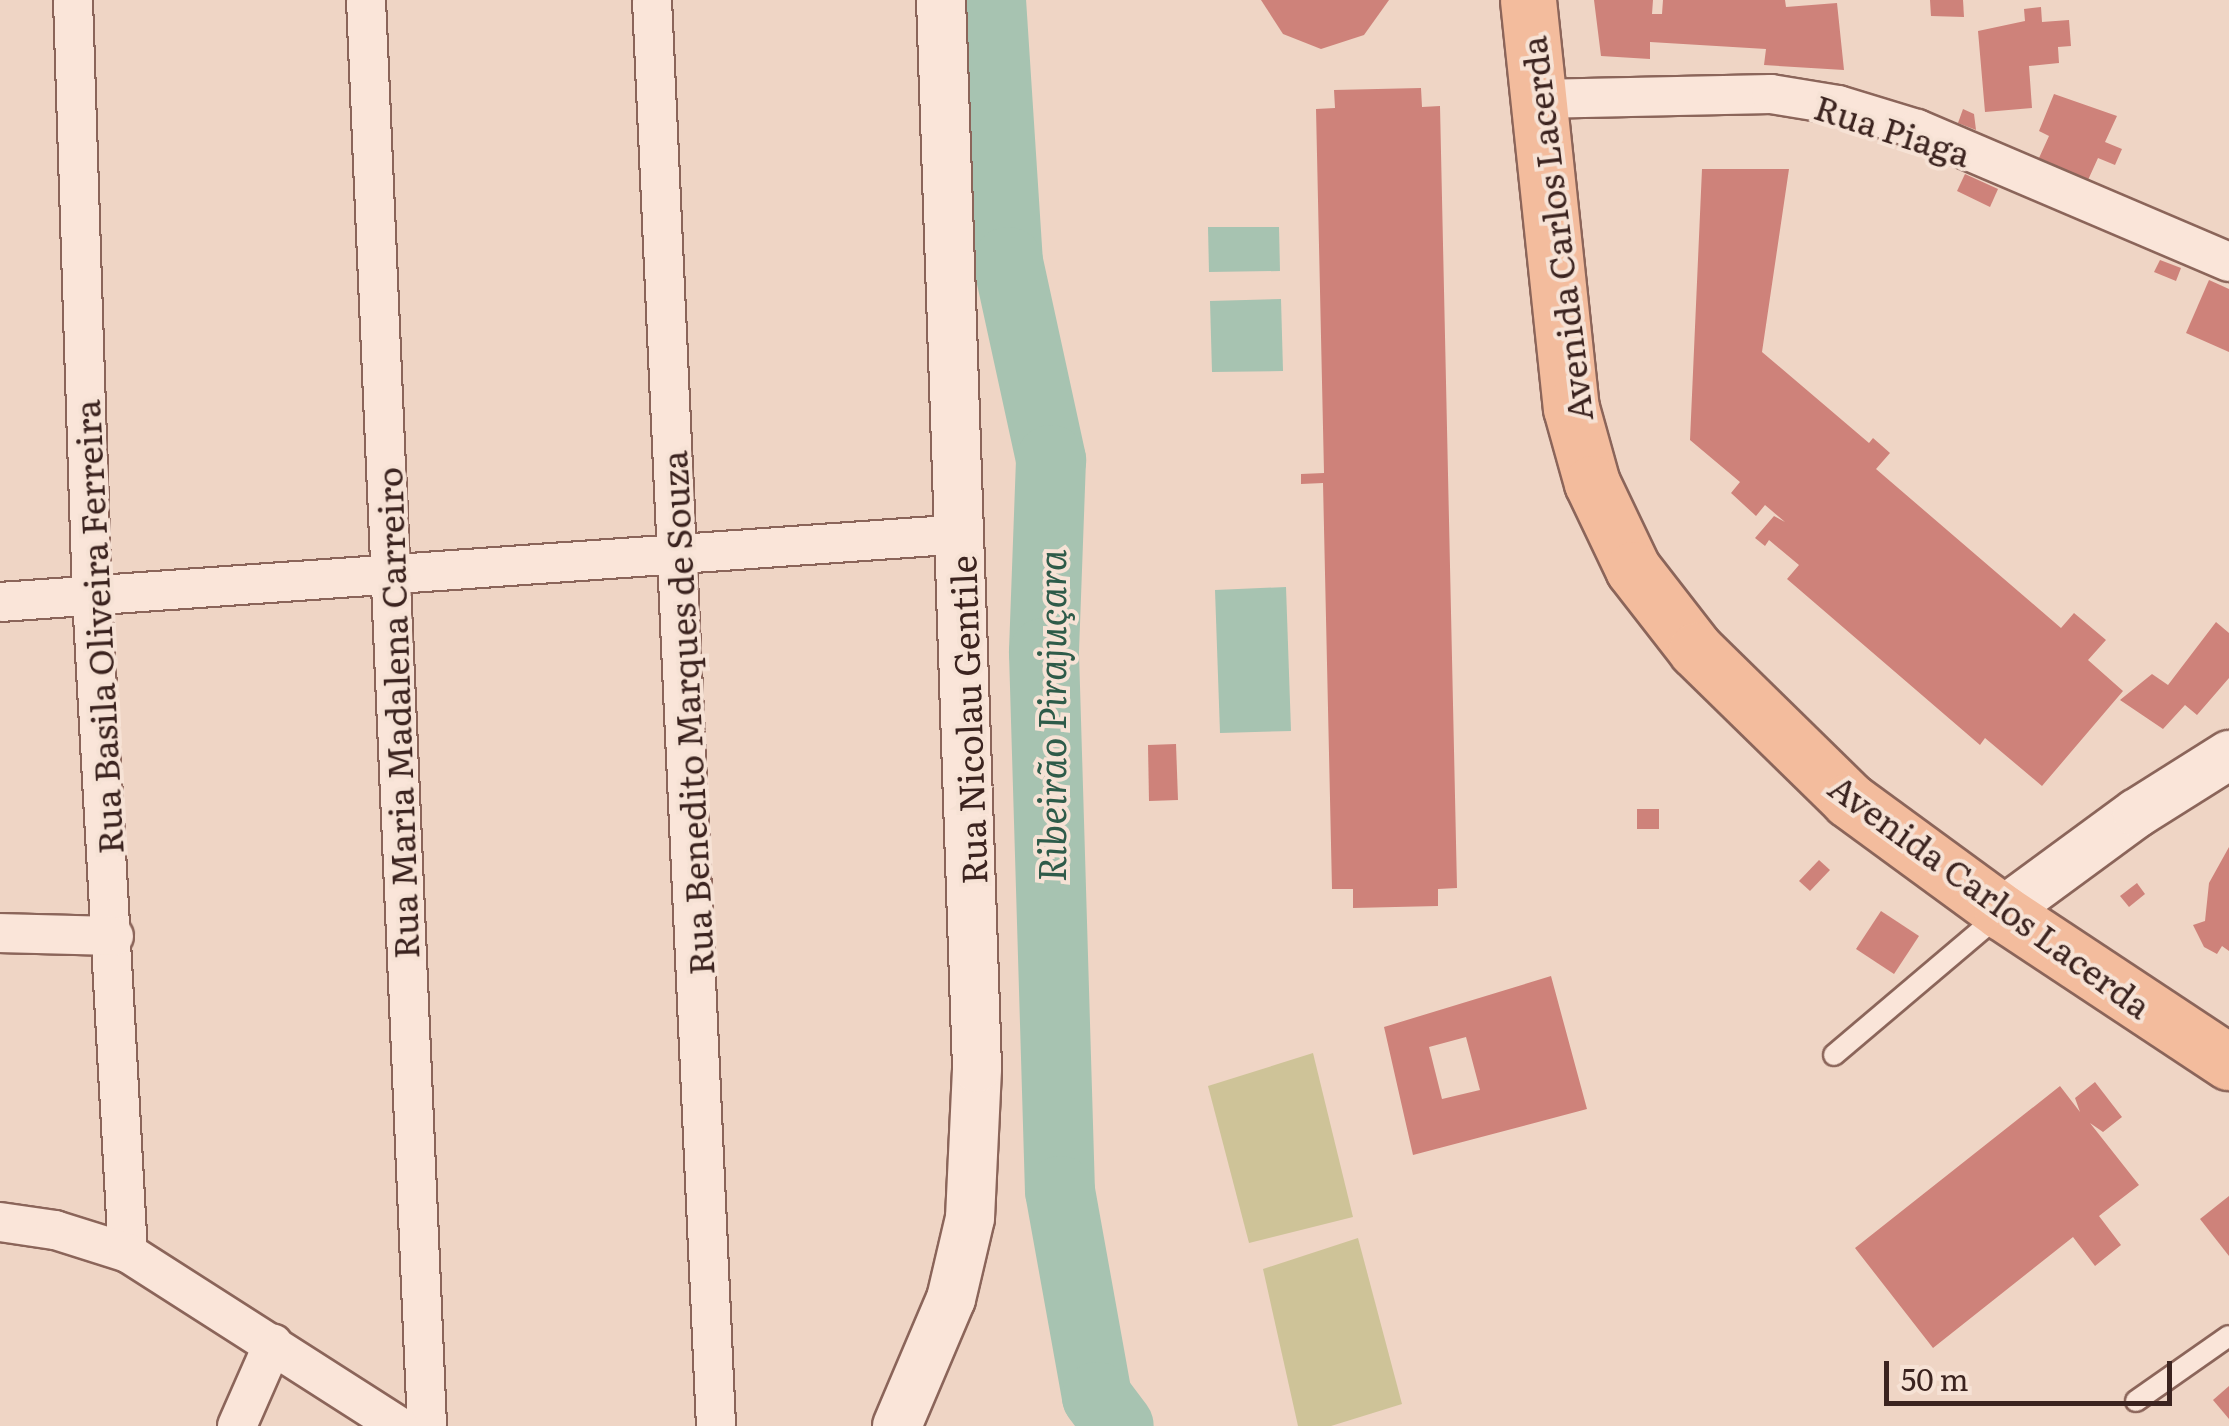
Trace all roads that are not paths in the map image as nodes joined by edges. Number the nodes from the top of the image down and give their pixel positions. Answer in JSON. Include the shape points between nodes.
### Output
{"nodes":[{"id":1,"x":73,"y":0,"type":"edge"},
{"id":2,"x":366,"y":0,"type":"edge"},
{"id":3,"x":652,"y":0,"type":"edge"},
{"id":4,"x":942,"y":0,"type":"edge"},
{"id":5,"x":1528,"y":0,"type":"edge"},
{"id":6,"x":1537,"y":99,"type":"junction"},
{"id":7,"x":2229,"y":262,"type":"edge"},
{"id":8,"x":962,"y":534,"type":"junction"},
{"id":9,"x":680,"y":551,"type":"junction"},
{"id":10,"x":390,"y":578,"type":"junction"},
{"id":11,"x":92,"y":597,"type":"junction"},
{"id":12,"x":0,"y":602,"type":"edge"},
{"id":13,"x":2229,"y":756,"type":"edge"},
{"id":14,"x":2002,"y":912,"type":"junction"},
{"id":15,"x":0,"y":933,"type":"edge"},
{"id":16,"x":114,"y":936,"type":"junction"},
{"id":17,"x":1834,"y":1055,"type":"dead end"},
{"id":18,"x":2229,"y":1062,"type":"edge"},
{"id":19,"x":0,"y":1222,"type":"edge"},
{"id":20,"x":128,"y":1254,"type":"junction"},
{"id":21,"x":2229,"y":1336,"type":"edge"},
{"id":22,"x":273,"y":1344,"type":"junction"},
{"id":23,"x":2136,"y":1401,"type":"dead end"},
{"id":24,"x":238,"y":1426,"type":"edge"},
{"id":25,"x":400,"y":1426,"type":"edge"},
{"id":26,"x":427,"y":1426,"type":"edge"},
{"id":27,"x":716,"y":1426,"type":"edge"},
{"id":28,"x":897,"y":1426,"type":"edge"}],
"edges":[{"from":1,"to":11,"type":"street","name":"Rua Basila Oliveira Ferreira"},
{"from":2,"to":10,"type":"street","name":"Rua Maria Madalena Carreiro"},
{"from":3,"to":9,"type":"street","name":"Rua Benedito Marques de Souza"},
{"from":4,"to":8,"type":"street","name":"Rua Nicolau Gentile"},
{"from":5,"to":6,"type":"main road","name":"Avenida Carlos Lacerda"},
{"from":6,"to":7,"type":"street","name":"Rua Piaga","via":[[1771,94],[1838,104],[1917,129]]},
{"from":6,"to":14,"type":"main road","name":"Avenida Carlos Lacerda","via":[[1572,408],[1592,482],[1632,568],[1696,650],[1849,800]]},
{"from":8,"to":9,"type":"street"},
{"from":8,"to":28,"type":"street","name":"Rua Nicolau Gentile","via":[[977,1068],[970,1218],[952,1299]]},
{"from":9,"to":10,"type":"street"},
{"from":9,"to":27,"type":"street","name":"Rua Benedito Marques de Souza"},
{"from":10,"to":11,"type":"street"},
{"from":10,"to":26,"type":"street","name":"Rua Maria Madalena Carreiro"},
{"from":11,"to":12,"type":"street"},
{"from":11,"to":16,"type":"street","name":"Rua Basila Oliveira Ferreira"},
{"from":13,"to":14,"type":"street","via":[[2138,812]]},
{"from":14,"to":17,"type":"lane"},
{"from":14,"to":18,"type":"main road","name":"Avenida Carlos Lacerda"},
{"from":15,"to":16,"type":"street"},
{"from":16,"to":20,"type":"street","name":"Rua Basila Oliveira Ferreira"},
{"from":19,"to":20,"type":"street","via":[[55,1230]]},
{"from":20,"to":22,"type":"street"},
{"from":21,"to":23,"type":"lane"},
{"from":22,"to":24,"type":"street"},
{"from":22,"to":25,"type":"street"}]}
